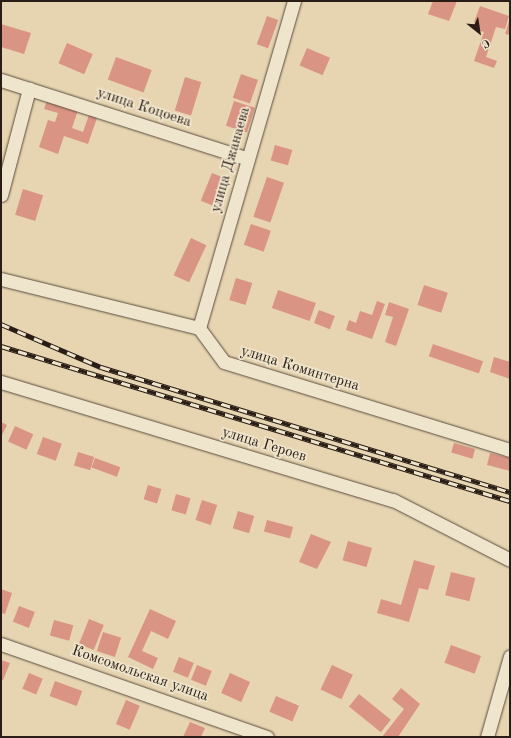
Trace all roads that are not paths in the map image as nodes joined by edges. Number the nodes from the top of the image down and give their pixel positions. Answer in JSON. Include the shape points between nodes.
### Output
{"nodes":[{"id":1,"x":294,"y":1,"type":"edge"},
{"id":2,"x":1,"y":80,"type":"edge"},
{"id":3,"x":30,"y":89,"type":"junction"},
{"id":4,"x":248,"y":158,"type":"junction"},
{"id":5,"x":1,"y":196,"type":"edge"},
{"id":6,"x":1,"y":279,"type":"edge"},
{"id":7,"x":199,"y":328,"type":"junction"},
{"id":8,"x":1,"y":382,"type":"edge"},
{"id":9,"x":510,"y":450,"type":"edge"},
{"id":10,"x":510,"y":560,"type":"edge"},
{"id":11,"x":1,"y":644,"type":"edge"},
{"id":12,"x":510,"y":656,"type":"edge"},
{"id":13,"x":267,"y":737,"type":"edge"},
{"id":14,"x":487,"y":737,"type":"edge"}],
"edges":[{"from":1,"to":4,"type":"street","name":"улица Джанаева"},
{"from":2,"to":3,"type":"street","name":"улица Коцоева"},
{"from":3,"to":4,"type":"street","name":"улица Коцоева"},
{"from":3,"to":5,"type":"street"},
{"from":4,"to":7,"type":"street","name":"улица Джанаева"},
{"from":6,"to":7,"type":"street"},
{"from":7,"to":9,"type":"street","name":"улица Коминтерна","via":[[224,362]]},
{"from":8,"to":10,"type":"street","name":"улица Героев","via":[[393,500]]},
{"from":11,"to":13,"type":"street","name":"Комсомольская улица"},
{"from":12,"to":14,"type":"street"}]}
